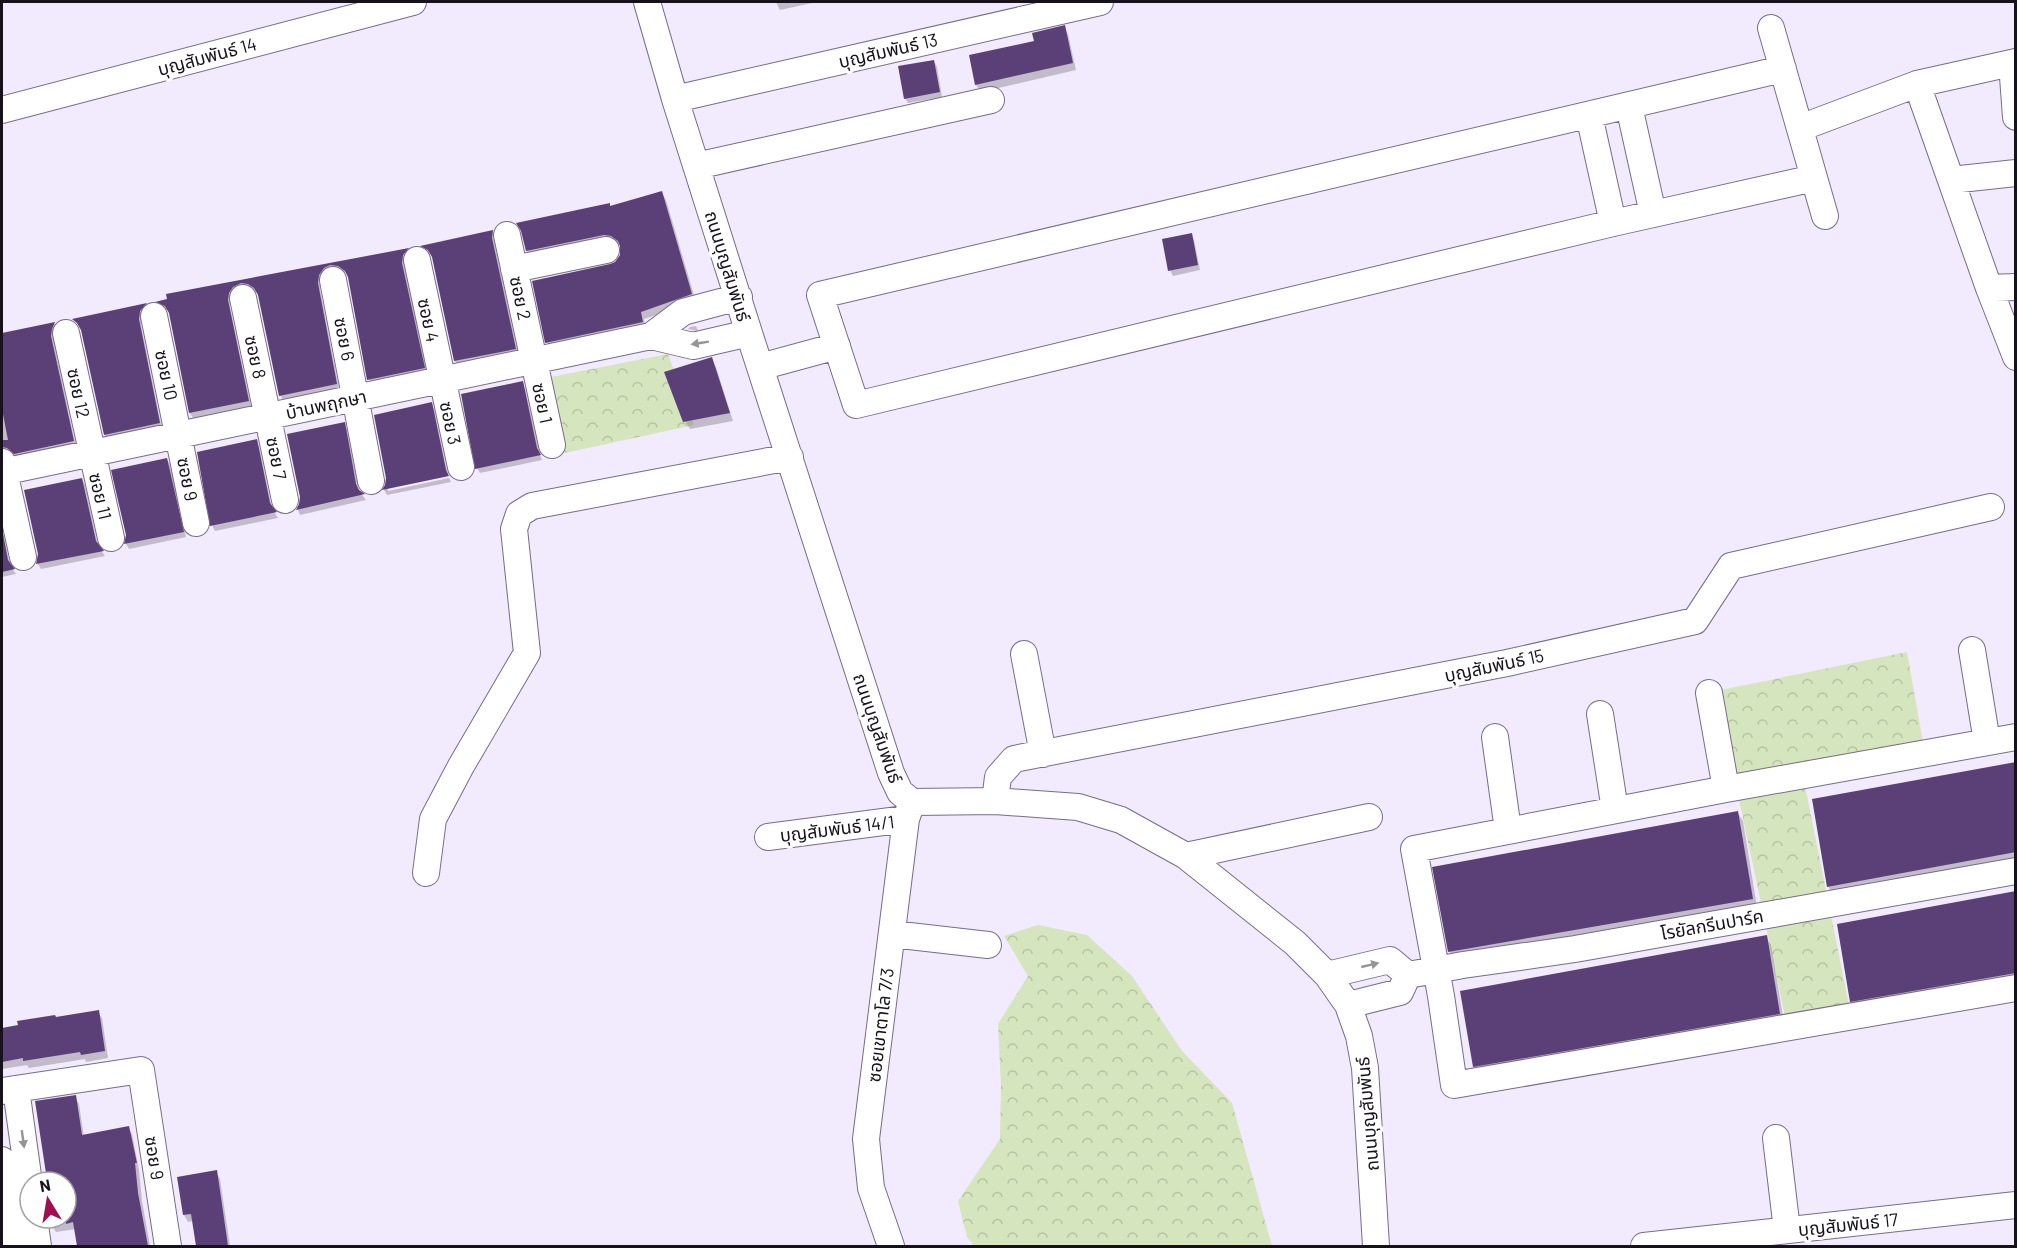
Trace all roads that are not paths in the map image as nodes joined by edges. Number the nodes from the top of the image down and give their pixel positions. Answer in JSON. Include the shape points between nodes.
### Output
{"nodes":[{"id":1,"x":413,"y":2,"type":"edge"},
{"id":2,"x":647,"y":2,"type":"edge"},
{"id":3,"x":1100,"y":2,"type":"edge"},
{"id":4,"x":1771,"y":28,"type":"dead end"},
{"id":5,"x":2014,"y":62,"type":"edge"},
{"id":6,"x":1784,"y":69,"type":"junction"},
{"id":7,"x":1917,"y":84,"type":"junction"},
{"id":8,"x":675,"y":99,"type":"junction"},
{"id":9,"x":991,"y":100,"type":"dead end"},
{"id":10,"x":1629,"y":106,"type":"junction"},
{"id":11,"x":2,"y":110,"type":"edge"},
{"id":12,"x":1589,"y":115,"type":"junction"},
{"id":13,"x":2016,"y":117,"type":"edge"},
{"id":14,"x":1800,"y":128,"type":"junction"},
{"id":15,"x":696,"y":166,"type":"junction"},
{"id":16,"x":2016,"y":173,"type":"edge"},
{"id":17,"x":1814,"y":178,"type":"junction"},
{"id":18,"x":1951,"y":180,"type":"junction"},
{"id":19,"x":1653,"y":214,"type":"junction"},
{"id":20,"x":1826,"y":216,"type":"dead end"},
{"id":21,"x":1613,"y":223,"type":"junction"},
{"id":22,"x":507,"y":235,"type":"dead end"},
{"id":23,"x":606,"y":250,"type":"dead end"},
{"id":24,"x":417,"y":260,"type":"dead end"},
{"id":25,"x":514,"y":269,"type":"junction"},
{"id":26,"x":333,"y":280,"type":"dead end"},
{"id":27,"x":2016,"y":287,"type":"edge"},
{"id":28,"x":1989,"y":288,"type":"junction"},
{"id":29,"x":739,"y":297,"type":"junction"},
{"id":30,"x":243,"y":298,"type":"dead end"},
{"id":31,"x":154,"y":316,"type":"dead end"},
{"id":32,"x":66,"y":333,"type":"dead end"},
{"id":33,"x":749,"y":333,"type":"junction"},
{"id":34,"x":651,"y":336,"type":"junction"},
{"id":35,"x":837,"y":346,"type":"junction"},
{"id":36,"x":2016,"y":357,"type":"edge"},
{"id":37,"x":534,"y":361,"type":"junction"},
{"id":38,"x":760,"y":367,"type":"junction"},
{"id":39,"x":442,"y":380,"type":"junction"},
{"id":40,"x":357,"y":398,"type":"junction"},
{"id":41,"x":269,"y":416,"type":"junction"},
{"id":42,"x":179,"y":435,"type":"junction"},
{"id":43,"x":552,"y":445,"type":"dead end"},
{"id":44,"x":91,"y":453,"type":"junction"},
{"id":45,"x":790,"y":457,"type":"junction"},
{"id":46,"x":461,"y":467,"type":"dead end"},
{"id":47,"x":2,"y":469,"type":"edge"},
{"id":48,"x":371,"y":481,"type":"dead end"},
{"id":49,"x":285,"y":500,"type":"dead end"},
{"id":50,"x":1991,"y":507,"type":"dead end"},
{"id":51,"x":196,"y":523,"type":"dead end"},
{"id":52,"x":111,"y":538,"type":"dead end"},
{"id":53,"x":23,"y":557,"type":"dead end"},
{"id":54,"x":1972,"y":650,"type":"dead end"},
{"id":55,"x":1024,"y":654,"type":"dead end"},
{"id":56,"x":1709,"y":693,"type":"dead end"},
{"id":57,"x":1600,"y":714,"type":"dead end"},
{"id":58,"x":1495,"y":737,"type":"dead end"},
{"id":59,"x":2016,"y":737,"type":"edge"},
{"id":60,"x":1987,"y":742,"type":"junction"},
{"id":61,"x":1043,"y":754,"type":"junction"},
{"id":62,"x":1726,"y":789,"type":"junction"},
{"id":63,"x":995,"y":801,"type":"junction"},
{"id":64,"x":909,"y":810,"type":"junction"},
{"id":65,"x":1615,"y":810,"type":"junction"},
{"id":66,"x":1369,"y":817,"type":"dead end"},
{"id":67,"x":1508,"y":830,"type":"junction"},
{"id":68,"x":768,"y":837,"type":"dead end"},
{"id":69,"x":1186,"y":856,"type":"junction"},
{"id":70,"x":2016,"y":871,"type":"edge"},
{"id":71,"x":426,"y":873,"type":"dead end"},
{"id":72,"x":892,"y":934,"type":"junction"},
{"id":73,"x":988,"y":945,"type":"dead end"},
{"id":74,"x":1436,"y":970,"type":"junction"},
{"id":75,"x":1327,"y":975,"type":"junction"},
{"id":76,"x":1408,"y":975,"type":"junction"},
{"id":77,"x":2016,"y":988,"type":"edge"},
{"id":78,"x":1348,"y":1005,"type":"junction"},
{"id":79,"x":9,"y":1090,"type":"edge"},
{"id":80,"x":1776,"y":1138,"type":"dead end"},
{"id":81,"x":2,"y":1160,"type":"edge"},
{"id":82,"x":26,"y":1170,"type":"edge"},
{"id":83,"x":2016,"y":1205,"type":"edge"},
{"id":84,"x":36,"y":1230,"type":"edge"},
{"id":85,"x":1787,"y":1230,"type":"junction"},
{"id":86,"x":14,"y":1246,"type":"edge"},
{"id":87,"x":38,"y":1246,"type":"edge"},
{"id":88,"x":168,"y":1246,"type":"edge"},
{"id":89,"x":891,"y":1246,"type":"edge"},
{"id":90,"x":1376,"y":1246,"type":"edge"},
{"id":91,"x":1644,"y":1246,"type":"edge"}],
"edges":[{"from":1,"to":11,"type":"street","name":"บุญสัมพันธ์ 14"},
{"from":2,"to":8,"type":"street","name":"ถนนบุญสัมพันธ์"},
{"from":3,"to":8,"type":"street","name":"บุญสัมพันธ์ 13"},
{"from":4,"to":6,"type":"street"},
{"from":5,"to":7,"type":"street"},
{"from":5,"to":13,"type":"street"},
{"from":6,"to":10,"type":"street"},
{"from":6,"to":14,"type":"street"},
{"from":7,"to":14,"type":"street"},
{"from":7,"to":18,"type":"street"},
{"from":8,"to":15,"type":"street","name":"ถนนบุญสัมพันธ์"},
{"from":9,"to":15,"type":"street"},
{"from":10,"to":12,"type":"street"},
{"from":10,"to":19,"type":"street"},
{"from":12,"to":21,"type":"street"},
{"from":12,"to":35,"type":"street","via":[[820,295]]},
{"from":14,"to":17,"type":"street"},
{"from":15,"to":29,"type":"street","name":"ถนนบุญสัมพันธ์"},
{"from":16,"to":18,"type":"street"},
{"from":17,"to":19,"type":"street"},
{"from":17,"to":20,"type":"street"},
{"from":18,"to":28,"type":"street"},
{"from":19,"to":21,"type":"street"},
{"from":21,"to":35,"type":"street","via":[[856,405]]},
{"from":22,"to":25,"type":"street","name":"ซอย 2"},
{"from":23,"to":25,"type":"street"},
{"from":24,"to":39,"type":"street","name":"ซอย 4"},
{"from":25,"to":37,"type":"street","name":"ซอย 2"},
{"from":26,"to":40,"type":"street","name":"ซอย 6"},
{"from":27,"to":28,"type":"street"},
{"from":28,"to":36,"type":"street"},
{"from":29,"to":33,"type":"street","name":"ถนนบุญสัมพันธ์"},
{"from":29,"to":34,"type":"street","name":"บ้านพฤกษา","via":[[683,312]]},
{"from":30,"to":41,"type":"street","name":"ซอย 8"},
{"from":31,"to":42,"type":"street","name":"ซอย 10"},
{"from":32,"to":44,"type":"street","name":"ซอย 12"},
{"from":33,"to":34,"type":"street","name":"บ้านพฤกษา","one_way":true,"via":[[693,346]]},
{"from":33,"to":38,"type":"street","name":"ถนนบุญสัมพันธ์"},
{"from":34,"to":37,"type":"street","name":"บ้านพฤกษา"},
{"from":35,"to":38,"type":"street"},
{"from":37,"to":39,"type":"street","name":"บ้านพฤกษา"},
{"from":37,"to":43,"type":"street","name":"ซอย 1"},
{"from":38,"to":45,"type":"street","name":"ถนนบุญสัมพันธ์"},
{"from":39,"to":40,"type":"street","name":"บ้านพฤกษา"},
{"from":39,"to":46,"type":"street","name":"ซอย 3"},
{"from":40,"to":41,"type":"street","name":"บ้านพฤกษา"},
{"from":40,"to":48,"type":"street","name":"ซอย 6"},
{"from":41,"to":42,"type":"street","name":"บ้านพฤกษา"},
{"from":41,"to":49,"type":"street","name":"ซอย 7"},
{"from":42,"to":44,"type":"street","name":"บ้านพฤกษา"},
{"from":42,"to":51,"type":"street","name":"ซอย 9"},
{"from":44,"to":47,"type":"street","name":"บ้านพฤกษา"},
{"from":44,"to":52,"type":"street","name":"ซอย 11"},
{"from":45,"to":64,"type":"street","name":"ถนนบุญสัมพันธ์","via":[[891,773]]},
{"from":45,"to":71,"type":"street","via":[[532,506],[519,514],[514,529],[526,653],[433,819]]},
{"from":47,"to":53,"type":"street"},
{"from":50,"to":61,"type":"street","name":"บุญสัมพันธ์ 15","via":[[1731,566],[1695,621],[1495,665]]},
{"from":54,"to":60,"type":"street"},
{"from":55,"to":61,"type":"street"},
{"from":56,"to":62,"type":"street"},
{"from":57,"to":65,"type":"street"},
{"from":58,"to":67,"type":"street"},
{"from":59,"to":60,"type":"street"},
{"from":60,"to":62,"type":"street"},
{"from":61,"to":63,"type":"street","name":"บุญสัมพันธ์ 15","via":[[1014,759],[998,777]]},
{"from":62,"to":65,"type":"street"},
{"from":63,"to":64,"type":"street","name":"ถนนบุญสัมพันธ์"},
{"from":63,"to":69,"type":"street","name":"ถนนบุญสัมพันธ์","via":[[1078,807],[1121,820]]},
{"from":64,"to":68,"type":"street","name":"บุญสัมพันธ์ 14/1"},
{"from":64,"to":72,"type":"street","name":"ซอยเขาตาโล 7/3"},
{"from":65,"to":67,"type":"street"},
{"from":66,"to":69,"type":"street"},
{"from":67,"to":74,"type":"street","via":[[1414,849]]},
{"from":69,"to":75,"type":"street","name":"ถนนบุญสัมพันธ์","via":[[1295,944]]},
{"from":70,"to":74,"type":"street","name":"โรยัลกรีนปาร์ค"},
{"from":72,"to":73,"type":"street"},
{"from":72,"to":89,"type":"street","name":"ซอยเขาตาโล 7/3","via":[[866,1138],[871,1188]]},
{"from":74,"to":76,"type":"street","name":"โรยัลกรีนปาร์ค"},
{"from":74,"to":77,"type":"street","via":[[1454,1085]]},
{"from":75,"to":76,"type":"street","one_way":true,"via":[[1390,960]]},
{"from":75,"to":78,"type":"street","name":"ถนนบุญสัมพันธ์"},
{"from":76,"to":78,"type":"street","via":[[1400,992]]},
{"from":78,"to":90,"type":"street","name":"ถนนบุญสัมพันธ์","via":[[1365,1068]]},
{"from":79,"to":82,"type":"street","one_way":true},
{"from":79,"to":88,"type":"street","name":"ซอย 9","via":[[141,1070]]},
{"from":80,"to":85,"type":"street"},
{"from":81,"to":86,"type":"street"},
{"from":83,"to":85,"type":"street","name":"บุญสัมพันธ์ 17"},
{"from":84,"to":87,"type":"street"},
{"from":85,"to":91,"type":"street","name":"บุญสัมพันธ์ 17"}]}
